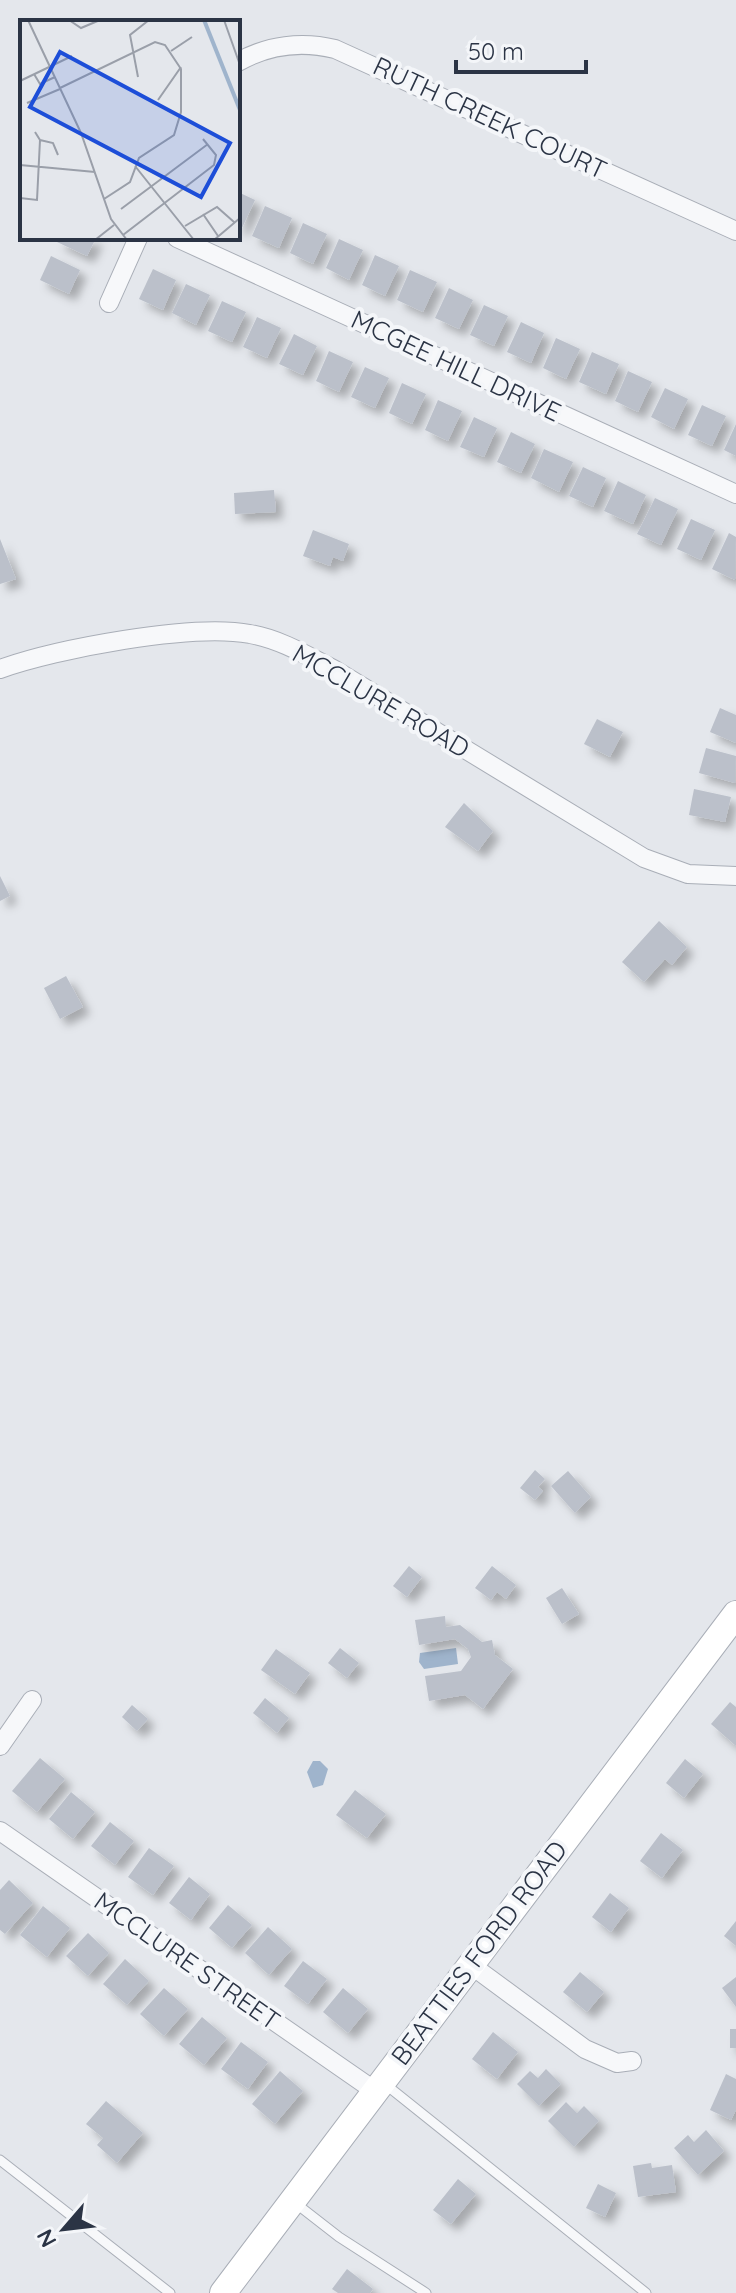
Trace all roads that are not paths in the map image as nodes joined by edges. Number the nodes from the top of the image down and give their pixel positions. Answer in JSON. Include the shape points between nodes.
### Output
{"nodes":[{"id":1,"x":240,"y":61,"type":"edge"},
{"id":2,"x":736,"y":231,"type":"edge"},
{"id":3,"x":137,"y":240,"type":"edge"},
{"id":4,"x":181,"y":240,"type":"edge"},
{"id":5,"x":109,"y":303,"type":"dead end"},
{"id":6,"x":736,"y":494,"type":"edge"},
{"id":7,"x":0,"y":669,"type":"edge"},
{"id":8,"x":736,"y":876,"type":"edge"},
{"id":9,"x":736,"y":1614,"type":"edge"},
{"id":10,"x":32,"y":1700,"type":"dead end"},
{"id":11,"x":0,"y":1746,"type":"edge"},
{"id":12,"x":0,"y":1831,"type":"edge"},
{"id":13,"x":471,"y":1965,"type":"junction"},
{"id":14,"x":632,"y":2061,"type":"dead end"},
{"id":15,"x":379,"y":2087,"type":"junction"},
{"id":16,"x":0,"y":2160,"type":"edge"},
{"id":17,"x":293,"y":2201,"type":"junction"},
{"id":18,"x":170,"y":2293,"type":"edge"},
{"id":19,"x":223,"y":2293,"type":"edge"},
{"id":20,"x":426,"y":2293,"type":"edge"},
{"id":21,"x":646,"y":2293,"type":"edge"}],
"edges":[{"from":1,"to":2,"type":"street","name":"RUTH CREEK COURT","via":[[286,45],[335,49]]},
{"from":3,"to":5,"type":"street"},
{"from":4,"to":6,"type":"street","name":"MCGEE HILL DRIVE"},
{"from":7,"to":8,"type":"street","name":"MCCLURE ROAD","via":[[108,644],[228,631],[259,636],[335,670],[644,858],[688,874]]},
{"from":9,"to":13,"type":"main road","name":"BEATTIES FORD ROAD"},
{"from":10,"to":11,"type":"street"},
{"from":12,"to":15,"type":"street","name":"MCCLURE STREET"},
{"from":13,"to":14,"type":"street","via":[[592,2053],[617,2063]]},
{"from":13,"to":15,"type":"main road","name":"BEATTIES FORD ROAD"},
{"from":15,"to":17,"type":"main road","name":"BEATTIES FORD ROAD"},
{"from":15,"to":21,"type":"lane"},
{"from":16,"to":18,"type":"lane"},
{"from":17,"to":19,"type":"main road","name":"BEATTIES FORD ROAD"},
{"from":17,"to":20,"type":"lane"}]}
